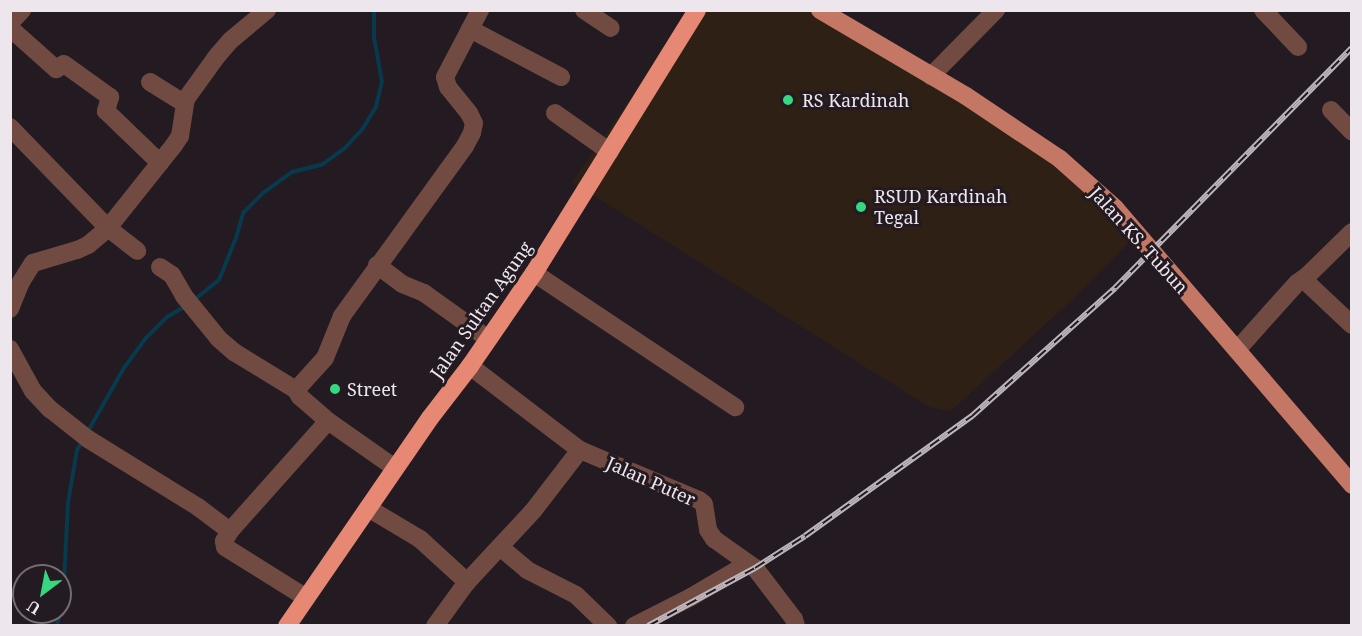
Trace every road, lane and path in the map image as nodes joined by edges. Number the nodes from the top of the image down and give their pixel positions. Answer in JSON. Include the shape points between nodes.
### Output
{"nodes":[{"id":1,"x":22,"y":10,"type":"edge"},
{"id":2,"x":480,"y":10,"type":"edge"},
{"id":3,"x":584,"y":10,"type":"edge"},
{"id":4,"x":697,"y":10,"type":"edge"},
{"id":5,"x":820,"y":10,"type":"edge"},
{"id":6,"x":996,"y":10,"type":"edge"},
{"id":7,"x":1263,"y":10,"type":"edge"},
{"id":8,"x":261,"y":12,"type":"edge"},
{"id":9,"x":10,"y":26,"type":"edge"},
{"id":10,"x":611,"y":28,"type":"dead end"},
{"id":11,"x":470,"y":29,"type":"junction"},
{"id":12,"x":1298,"y":47,"type":"dead end"},
{"id":13,"x":931,"y":76,"type":"junction"},
{"id":14,"x":561,"y":77,"type":"dead end"},
{"id":15,"x":150,"y":82,"type":"dead end"},
{"id":16,"x":184,"y":104,"type":"junction"},
{"id":17,"x":1331,"y":110,"type":"dead end"},
{"id":18,"x":555,"y":113,"type":"dead end"},
{"id":19,"x":10,"y":127,"type":"edge"},
{"id":20,"x":1352,"y":132,"type":"edge"},
{"id":21,"x":610,"y":152,"type":"junction"},
{"id":22,"x":160,"y":163,"type":"junction"},
{"id":23,"x":108,"y":228,"type":"junction"},
{"id":24,"x":1352,"y":232,"type":"edge"},
{"id":25,"x":137,"y":251,"type":"dead end"},
{"id":26,"x":377,"y":265,"type":"junction"},
{"id":27,"x":160,"y":267,"type":"dead end"},
{"id":28,"x":534,"y":273,"type":"junction"},
{"id":29,"x":16,"y":278,"type":"edge"},
{"id":30,"x":1303,"y":279,"type":"junction"},
{"id":31,"x":10,"y":309,"type":"edge"},
{"id":32,"x":1352,"y":325,"type":"edge"},
{"id":33,"x":487,"y":339,"type":"junction"},
{"id":34,"x":10,"y":349,"type":"edge"},
{"id":35,"x":1237,"y":350,"type":"junction"},
{"id":36,"x":470,"y":366,"type":"junction"},
{"id":37,"x":296,"y":390,"type":"junction"},
{"id":38,"x":735,"y":406,"type":"dead end"},
{"id":39,"x":328,"y":421,"type":"junction"},
{"id":40,"x":580,"y":450,"type":"junction"},
{"id":41,"x":395,"y":468,"type":"junction"},
{"id":42,"x":1352,"y":485,"type":"edge"},
{"id":43,"x":368,"y":508,"type":"junction"},
{"id":44,"x":230,"y":531,"type":"junction"},
{"id":45,"x":500,"y":547,"type":"junction"},
{"id":46,"x":747,"y":564,"type":"junction"},
{"id":47,"x":467,"y":582,"type":"junction"},
{"id":48,"x":305,"y":597,"type":"junction"},
{"id":49,"x":287,"y":626,"type":"edge"},
{"id":50,"x":435,"y":626,"type":"edge"},
{"id":51,"x":608,"y":626,"type":"edge"},
{"id":52,"x":634,"y":626,"type":"edge"},
{"id":53,"x":796,"y":626,"type":"edge"}],
"edges":[{"from":1,"to":9,"type":"street"},
{"from":2,"to":11,"type":"street"},
{"from":3,"to":10,"type":"street"},
{"from":4,"to":21,"type":"highway","name":"Jalan Sultan Agung"},
{"from":5,"to":13,"type":"main road","name":"Jalan KS. Tubun"},
{"from":6,"to":13,"type":"street"},
{"from":7,"to":12,"type":"street"},
{"from":8,"to":16,"type":"street","via":[[217,56]]},
{"from":9,"to":22,"type":"street","via":[[56,69],[64,64],[110,97],[106,111]]},
{"from":11,"to":14,"type":"street"},
{"from":11,"to":26,"type":"street","via":[[445,77],[474,123],[472,133]]},
{"from":13,"to":35,"type":"main road","name":"Jalan KS. Tubun","via":[[1060,159],[1115,208]]},
{"from":15,"to":16,"type":"street"},
{"from":16,"to":22,"type":"street","via":[[180,136]]},
{"from":17,"to":20,"type":"street"},
{"from":18,"to":21,"type":"street"},
{"from":19,"to":23,"type":"street"},
{"from":21,"to":28,"type":"highway","name":"Jalan Sultan Agung"},
{"from":22,"to":23,"type":"street"},
{"from":23,"to":25,"type":"street"},
{"from":23,"to":29,"type":"street","via":[[77,250],[38,259]]},
{"from":24,"to":30,"type":"street"},
{"from":26,"to":33,"type":"street","via":[[402,284],[424,293]]},
{"from":26,"to":37,"type":"street","via":[[342,316],[325,358]]},
{"from":27,"to":37,"type":"street","via":[[172,275],[189,302],[234,352]]},
{"from":28,"to":33,"type":"highway","name":"Jalan Sultan Agung"},
{"from":28,"to":38,"type":"street"},
{"from":29,"to":31,"type":"street"},
{"from":30,"to":32,"type":"street"},
{"from":30,"to":35,"type":"street"},
{"from":33,"to":36,"type":"highway","name":"Jalan Sultan Agung"},
{"from":34,"to":44,"type":"street","via":[[33,391],[83,436],[180,495]]},
{"from":35,"to":42,"type":"main road","name":"Jalan KS. Tubun"},
{"from":36,"to":40,"type":"street","name":"Jalan Puter"},
{"from":36,"to":41,"type":"highway","name":"Jalan Sultan Agung"},
{"from":37,"to":39,"type":"street"},
{"from":39,"to":41,"type":"street"},
{"from":39,"to":44,"type":"street"},
{"from":40,"to":45,"type":"street"},
{"from":40,"to":46,"type":"street","name":"Jalan Puter","via":[[699,500],[704,504],[708,530],[714,539]]},
{"from":41,"to":43,"type":"highway","name":"Jalan Sultan Agung"},
{"from":43,"to":47,"type":"street","via":[[420,539]]},
{"from":43,"to":48,"type":"highway","name":"Jalan Sultan Agung"},
{"from":44,"to":48,"type":"street","via":[[225,547]]},
{"from":45,"to":47,"type":"street"},
{"from":45,"to":51,"type":"street","via":[[528,570],[576,595]]},
{"from":46,"to":52,"type":"street"},
{"from":46,"to":53,"type":"street","name":"Jalan Puter","via":[[754,568]]},
{"from":47,"to":50,"type":"street"},
{"from":48,"to":49,"type":"highway","name":"Jalan Sultan Agung"}]}
